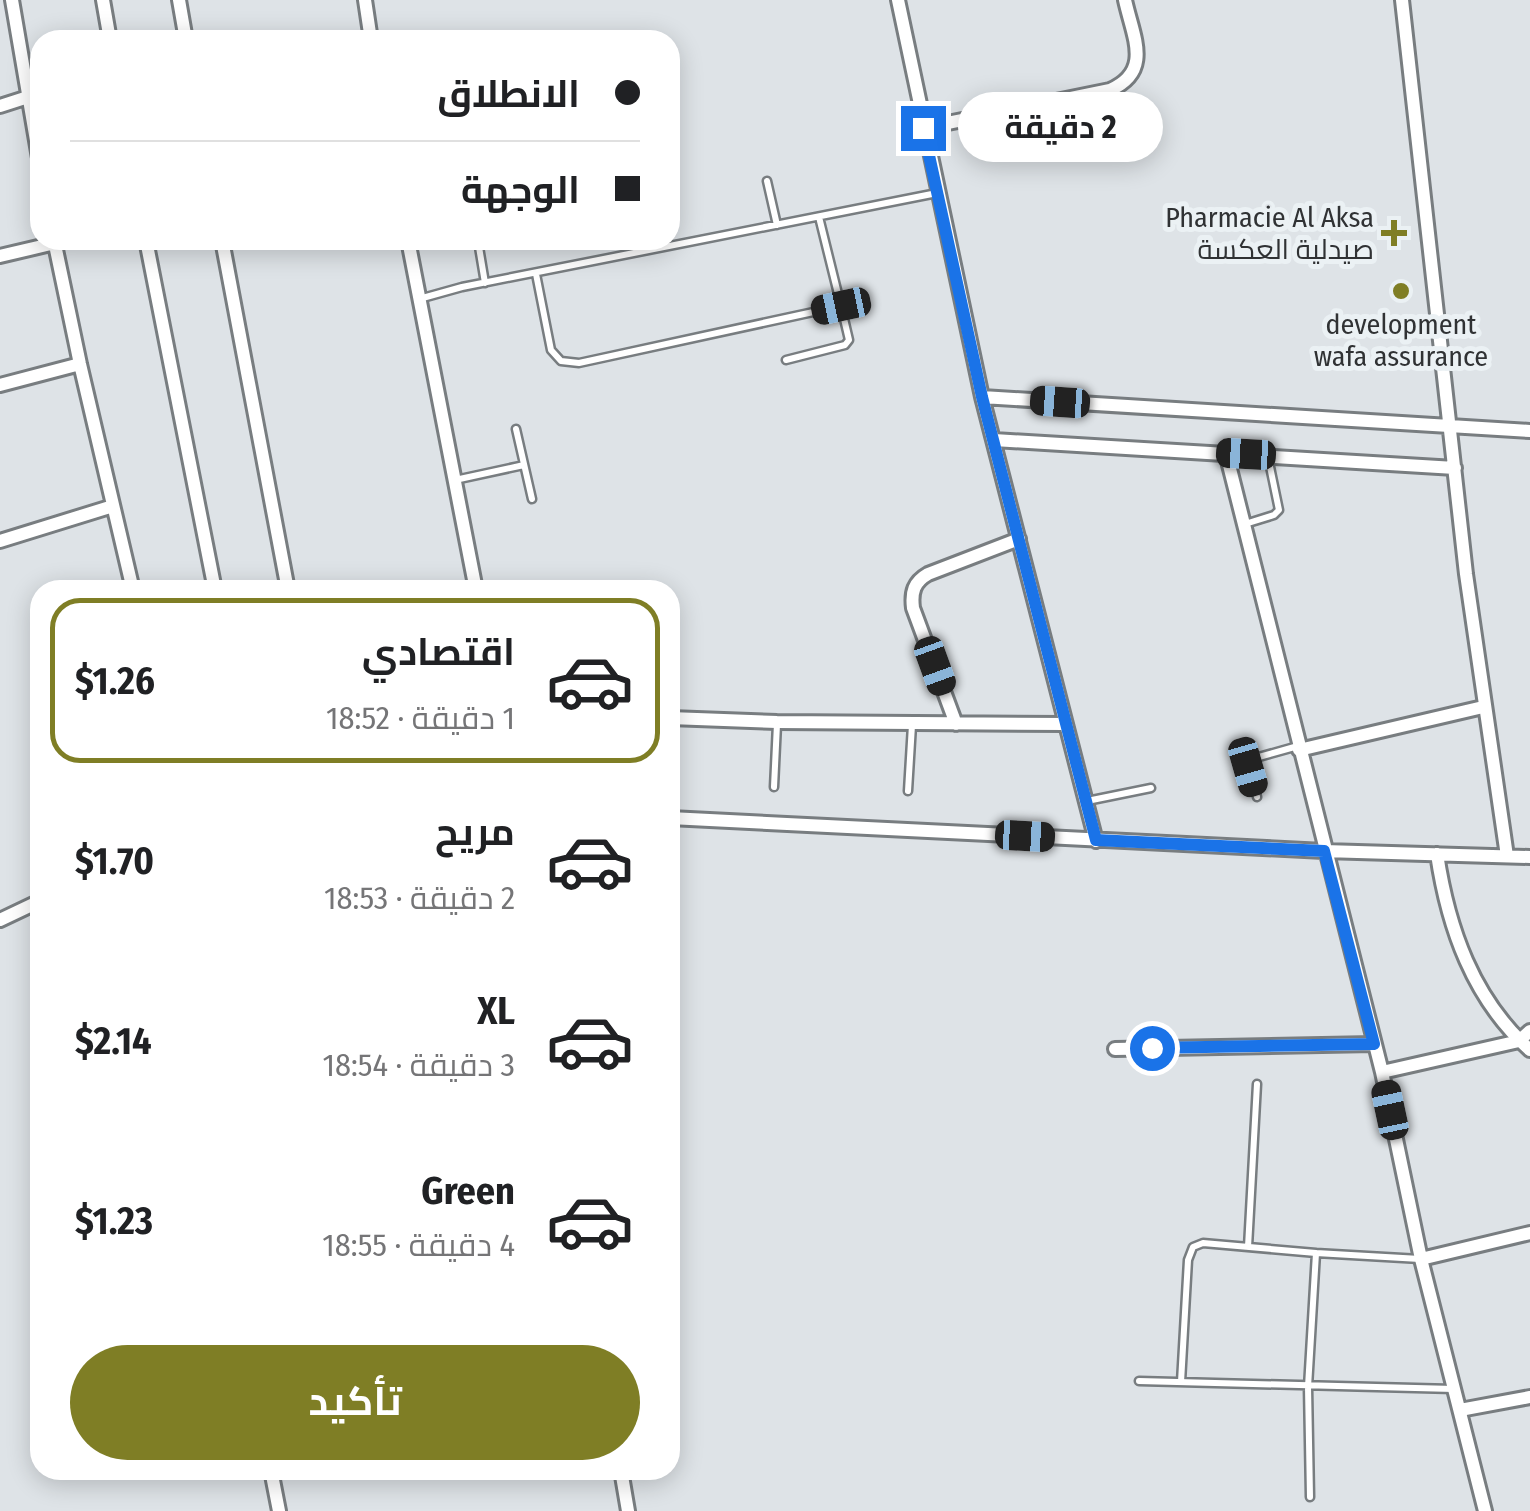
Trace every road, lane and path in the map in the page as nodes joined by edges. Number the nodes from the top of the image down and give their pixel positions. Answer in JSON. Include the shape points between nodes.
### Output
{"nodes":[{"id":1,"x":12,"y":0,"type":"edge"},
{"id":2,"x":103,"y":0,"type":"edge"},
{"id":3,"x":178,"y":0,"type":"edge"},
{"id":4,"x":365,"y":0,"type":"edge"},
{"id":5,"x":898,"y":0,"type":"edge"},
{"id":6,"x":1402,"y":0,"type":"edge"},
{"id":7,"x":1128,"y":1,"type":"edge"},
{"id":8,"x":108,"y":30,"type":"edge"},
{"id":9,"x":184,"y":30,"type":"edge"},
{"id":10,"x":370,"y":30,"type":"edge"},
{"id":11,"x":28,"y":96,"type":"junction"},
{"id":12,"x":0,"y":106,"type":"edge"},
{"id":13,"x":30,"y":107,"type":"edge"},
{"id":14,"x":923,"y":128,"type":"junction"},
{"id":15,"x":767,"y":181,"type":"dead end"},
{"id":16,"x":937,"y":193,"type":"junction"},
{"id":17,"x":819,"y":217,"type":"junction"},
{"id":18,"x":777,"y":225,"type":"junction"},
{"id":19,"x":680,"y":245,"type":"edge"},
{"id":20,"x":30,"y":248,"type":"edge"},
{"id":21,"x":57,"y":250,"type":"edge"},
{"id":22,"x":148,"y":250,"type":"edge"},
{"id":23,"x":224,"y":250,"type":"edge"},
{"id":24,"x":410,"y":250,"type":"edge"},
{"id":25,"x":479,"y":250,"type":"edge"},
{"id":26,"x":654,"y":250,"type":"edge"},
{"id":27,"x":0,"y":256,"type":"edge"},
{"id":28,"x":536,"y":274,"type":"junction"},
{"id":29,"x":485,"y":283,"type":"junction"},
{"id":30,"x":419,"y":299,"type":"junction"},
{"id":31,"x":841,"y":306,"type":"junction"},
{"id":32,"x":786,"y":360,"type":"dead end"},
{"id":33,"x":80,"y":364,"type":"junction"},
{"id":34,"x":0,"y":385,"type":"edge"},
{"id":35,"x":982,"y":397,"type":"junction"},
{"id":36,"x":1450,"y":426,"type":"junction"},
{"id":37,"x":516,"y":429,"type":"dead end"},
{"id":38,"x":1530,"y":431,"type":"edge"},
{"id":39,"x":994,"y":440,"type":"junction"},
{"id":40,"x":1226,"y":453,"type":"junction"},
{"id":41,"x":1268,"y":456,"type":"junction"},
{"id":42,"x":524,"y":465,"type":"junction"},
{"id":43,"x":1454,"y":468,"type":"junction"},
{"id":44,"x":454,"y":481,"type":"junction"},
{"id":45,"x":532,"y":500,"type":"dead end"},
{"id":46,"x":113,"y":506,"type":"junction"},
{"id":47,"x":1243,"y":524,"type":"junction"},
{"id":48,"x":1019,"y":539,"type":"junction"},
{"id":49,"x":0,"y":542,"type":"edge"},
{"id":50,"x":131,"y":580,"type":"edge"},
{"id":51,"x":214,"y":580,"type":"edge"},
{"id":52,"x":284,"y":580,"type":"edge"},
{"id":53,"x":474,"y":580,"type":"edge"},
{"id":54,"x":1483,"y":707,"type":"junction"},
{"id":55,"x":680,"y":718,"type":"edge"},
{"id":56,"x":777,"y":722,"type":"junction"},
{"id":57,"x":912,"y":724,"type":"junction"},
{"id":58,"x":956,"y":724,"type":"junction"},
{"id":59,"x":1065,"y":724,"type":"junction"},
{"id":60,"x":1299,"y":748,"type":"junction"},
{"id":61,"x":774,"y":787,"type":"dead end"},
{"id":62,"x":1152,"y":788,"type":"dead end"},
{"id":63,"x":908,"y":792,"type":"dead end"},
{"id":64,"x":1256,"y":797,"type":"dead end"},
{"id":65,"x":1086,"y":801,"type":"junction"},
{"id":66,"x":680,"y":819,"type":"edge"},
{"id":67,"x":1096,"y":840,"type":"junction"},
{"id":68,"x":1324,"y":851,"type":"junction"},
{"id":69,"x":1437,"y":854,"type":"junction"},
{"id":70,"x":1507,"y":856,"type":"junction"},
{"id":71,"x":1530,"y":857,"type":"edge"},
{"id":72,"x":30,"y":906,"type":"edge"},
{"id":73,"x":0,"y":920,"type":"edge"},
{"id":74,"x":1526,"y":1040,"type":"edge"},
{"id":75,"x":1374,"y":1044,"type":"junction"},
{"id":76,"x":1115,"y":1049,"type":"dead end"},
{"id":77,"x":1382,"y":1072,"type":"junction"},
{"id":78,"x":1257,"y":1084,"type":"dead end"},
{"id":79,"x":1530,"y":1233,"type":"edge"},
{"id":80,"x":1248,"y":1247,"type":"junction"},
{"id":81,"x":1316,"y":1253,"type":"junction"},
{"id":82,"x":1422,"y":1259,"type":"junction"},
{"id":83,"x":1138,"y":1380,"type":"dead end"},
{"id":84,"x":1181,"y":1382,"type":"junction"},
{"id":85,"x":1308,"y":1387,"type":"junction"},
{"id":86,"x":1455,"y":1389,"type":"junction"},
{"id":87,"x":1530,"y":1396,"type":"edge"},
{"id":88,"x":1460,"y":1410,"type":"junction"},
{"id":89,"x":273,"y":1480,"type":"edge"},
{"id":90,"x":623,"y":1480,"type":"edge"},
{"id":91,"x":1310,"y":1498,"type":"dead end"},
{"id":92,"x":279,"y":1511,"type":"edge"},
{"id":93,"x":628,"y":1511,"type":"edge"},
{"id":94,"x":1485,"y":1511,"type":"edge"}],
"edges":[{"from":1,"to":11,"type":"street"},
{"from":2,"to":8,"type":"street"},
{"from":3,"to":9,"type":"street"},
{"from":4,"to":10,"type":"street"},
{"from":5,"to":14,"type":"street"},
{"from":6,"to":36,"type":"street"},
{"from":7,"to":14,"type":"street","via":[[1137,63],[1127,82]]},
{"from":11,"to":12,"type":"street"},
{"from":11,"to":13,"type":"street"},
{"from":14,"to":16,"type":"street"},
{"from":15,"to":18,"type":"lane"},
{"from":16,"to":17,"type":"lane"},
{"from":16,"to":35,"type":"street"},
{"from":17,"to":18,"type":"lane"},
{"from":17,"to":31,"type":"lane"},
{"from":18,"to":19,"type":"lane"},
{"from":20,"to":27,"type":"street"},
{"from":21,"to":33,"type":"street"},
{"from":22,"to":51,"type":"street"},
{"from":23,"to":52,"type":"street"},
{"from":24,"to":30,"type":"street"},
{"from":25,"to":29,"type":"lane"},
{"from":26,"to":28,"type":"lane"},
{"from":28,"to":29,"type":"lane"},
{"from":28,"to":31,"type":"lane","via":[[551,350],[568,364]]},
{"from":29,"to":30,"type":"lane"},
{"from":30,"to":44,"type":"street"},
{"from":31,"to":32,"type":"lane","via":[[850,340],[845,346]]},
{"from":33,"to":34,"type":"street"},
{"from":33,"to":46,"type":"street"},
{"from":35,"to":36,"type":"street"},
{"from":35,"to":39,"type":"street"},
{"from":36,"to":38,"type":"street"},
{"from":36,"to":43,"type":"street"},
{"from":37,"to":42,"type":"lane"},
{"from":39,"to":40,"type":"street"},
{"from":39,"to":48,"type":"street"},
{"from":40,"to":41,"type":"street"},
{"from":40,"to":47,"type":"street"},
{"from":41,"to":43,"type":"street"},
{"from":41,"to":47,"type":"lane","via":[[1279,510]]},
{"from":42,"to":44,"type":"lane"},
{"from":42,"to":45,"type":"lane"},
{"from":43,"to":54,"type":"street"},
{"from":44,"to":53,"type":"street"},
{"from":46,"to":49,"type":"street"},
{"from":46,"to":50,"type":"street"},
{"from":47,"to":60,"type":"street"},
{"from":48,"to":58,"type":"street","via":[[928,574],[912,592]]},
{"from":48,"to":59,"type":"street"},
{"from":54,"to":60,"type":"street"},
{"from":54,"to":70,"type":"street"},
{"from":55,"to":56,"type":"street"},
{"from":56,"to":57,"type":"street"},
{"from":56,"to":61,"type":"lane"},
{"from":57,"to":58,"type":"street"},
{"from":57,"to":63,"type":"lane"},
{"from":58,"to":59,"type":"street"},
{"from":59,"to":65,"type":"street"},
{"from":60,"to":64,"type":"lane","via":[[1248,760]]},
{"from":60,"to":68,"type":"street"},
{"from":62,"to":65,"type":"lane"},
{"from":65,"to":67,"type":"street"},
{"from":66,"to":67,"type":"street"},
{"from":67,"to":68,"type":"street"},
{"from":68,"to":69,"type":"street"},
{"from":68,"to":75,"type":"street"},
{"from":69,"to":70,"type":"street"},
{"from":69,"to":74,"type":"street","via":[[1462,954],[1478,984]]},
{"from":70,"to":71,"type":"street"},
{"from":72,"to":73,"type":"street"},
{"from":74,"to":77,"type":"street"},
{"from":75,"to":76,"type":"street"},
{"from":75,"to":77,"type":"street"},
{"from":77,"to":82,"type":"street"},
{"from":78,"to":80,"type":"lane"},
{"from":79,"to":82,"type":"street"},
{"from":80,"to":81,"type":"lane"},
{"from":80,"to":84,"type":"lane","via":[[1192,1247]]},
{"from":81,"to":82,"type":"lane"},
{"from":81,"to":85,"type":"lane"},
{"from":82,"to":86,"type":"street"},
{"from":83,"to":84,"type":"lane"},
{"from":84,"to":85,"type":"lane"},
{"from":85,"to":86,"type":"lane"},
{"from":85,"to":91,"type":"lane"},
{"from":86,"to":88,"type":"street"},
{"from":87,"to":88,"type":"street"},
{"from":88,"to":94,"type":"street"},
{"from":89,"to":92,"type":"street"},
{"from":90,"to":93,"type":"street"}]}
